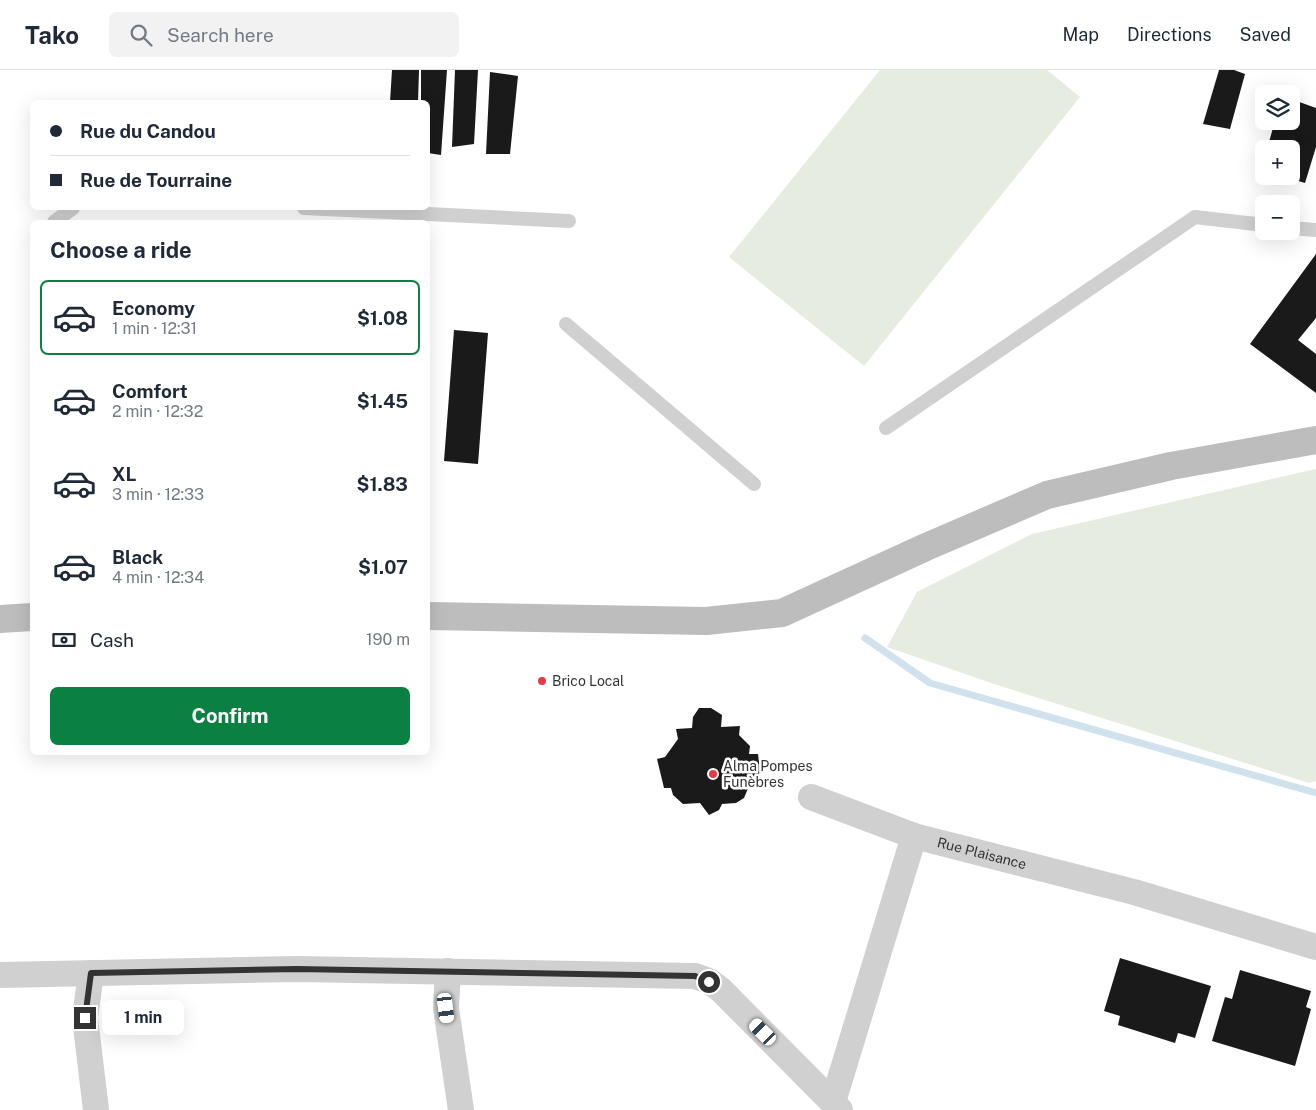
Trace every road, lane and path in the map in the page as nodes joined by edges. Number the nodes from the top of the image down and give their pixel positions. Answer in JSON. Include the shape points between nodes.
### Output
{"nodes":[{"id":1,"x":70,"y":210,"type":"edge"},
{"id":2,"x":345,"y":210,"type":"edge"},
{"id":3,"x":57,"y":220,"type":"edge"},
{"id":4,"x":568,"y":221,"type":"dead end"},
{"id":5,"x":1255,"y":223,"type":"edge"},
{"id":6,"x":1300,"y":229,"type":"edge"},
{"id":7,"x":1316,"y":230,"type":"edge"},
{"id":8,"x":566,"y":324,"type":"dead end"},
{"id":9,"x":886,"y":428,"type":"dead end"},
{"id":10,"x":1316,"y":440,"type":"edge"},
{"id":11,"x":754,"y":484,"type":"dead end"},
{"id":12,"x":430,"y":616,"type":"edge"},
{"id":13,"x":30,"y":617,"type":"edge"},
{"id":14,"x":0,"y":619,"type":"edge"},
{"id":15,"x":811,"y":797,"type":"dead end"},
{"id":16,"x":914,"y":836,"type":"junction"},
{"id":17,"x":1316,"y":947,"type":"edge"},
{"id":18,"x":448,"y":971,"type":"junction"},
{"id":19,"x":91,"y":973,"type":"junction"},
{"id":20,"x":0,"y":975,"type":"edge"},
{"id":21,"x":837,"y":1106,"type":"edge"},
{"id":22,"x":96,"y":1110,"type":"edge"},
{"id":23,"x":461,"y":1110,"type":"edge"}],
"edges":[{"from":1,"to":3,"type":"lane"},
{"from":2,"to":4,"type":"lane"},
{"from":5,"to":9,"type":"lane","via":[[1195,217]]},
{"from":6,"to":7,"type":"lane"},
{"from":8,"to":11,"type":"lane"},
{"from":10,"to":12,"type":"main road","via":[[1170,466],[1047,495],[782,613],[706,621]]},
{"from":13,"to":14,"type":"main road"},
{"from":15,"to":16,"type":"street","name":"Rue Plaisance"},
{"from":16,"to":17,"type":"street","name":"Rue Plaisance","via":[[1134,892]]},
{"from":16,"to":21,"type":"street"},
{"from":18,"to":19,"type":"street","via":[[297,969]]},
{"from":18,"to":21,"type":"street","via":[[695,976],[722,990]]},
{"from":18,"to":23,"type":"street","via":[[446,1008]]},
{"from":19,"to":20,"type":"street"},
{"from":19,"to":22,"type":"street","via":[[85,1018]]}]}
